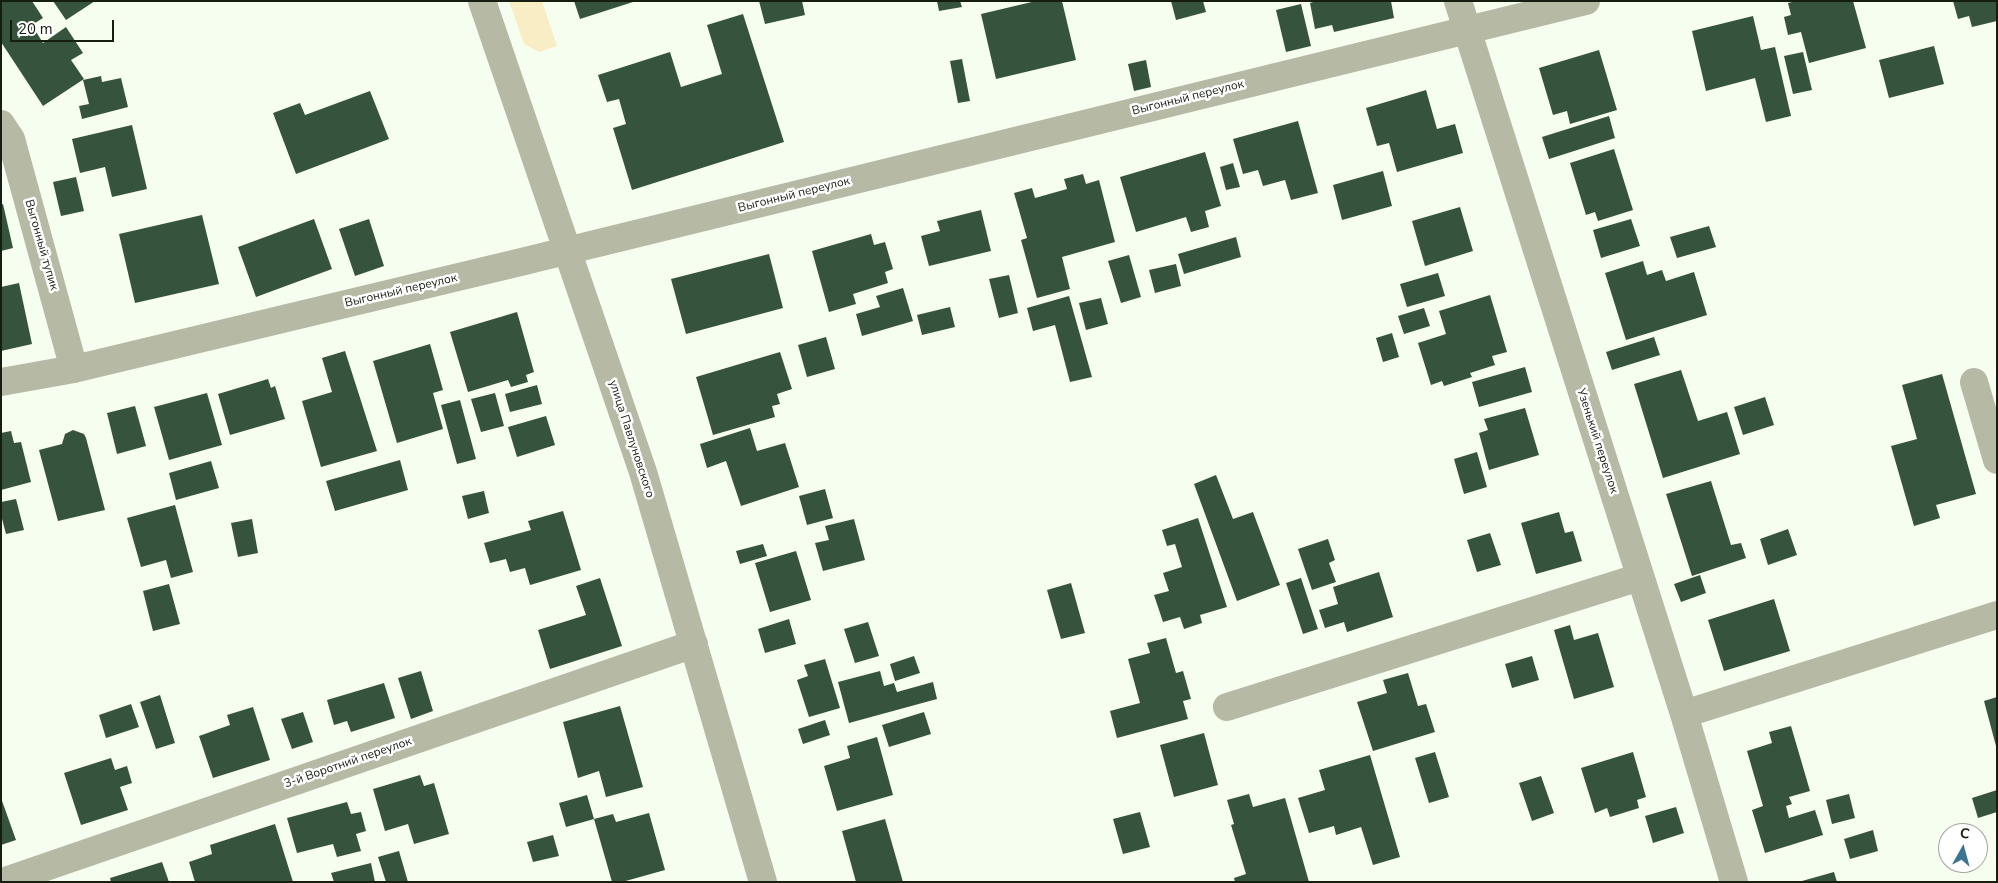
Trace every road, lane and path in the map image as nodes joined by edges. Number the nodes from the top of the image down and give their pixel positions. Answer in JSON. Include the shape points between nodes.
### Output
{"nodes":[{"id":1,"x":482,"y":1,"type":"edge"},
{"id":2,"x":1458,"y":1,"type":"edge"},
{"id":3,"x":1586,"y":1,"type":"edge"},
{"id":4,"x":1466,"y":30,"type":"junction"},
{"id":5,"x":1,"y":124,"type":"edge"},
{"id":6,"x":568,"y":250,"type":"junction"},
{"id":7,"x":74,"y":369,"type":"junction"},
{"id":8,"x":1,"y":382,"type":"edge"},
{"id":9,"x":1974,"y":382,"type":"dead end"},
{"id":10,"x":1997,"y":460,"type":"edge"},
{"id":11,"x":1640,"y":577,"type":"junction"},
{"id":12,"x":1997,"y":615,"type":"edge"},
{"id":13,"x":694,"y":644,"type":"junction"},
{"id":14,"x":1227,"y":707,"type":"dead end"},
{"id":15,"x":1684,"y":714,"type":"junction"},
{"id":16,"x":2,"y":882,"type":"edge"},
{"id":17,"x":763,"y":882,"type":"edge"},
{"id":18,"x":1734,"y":882,"type":"edge"}],
"edges":[{"from":1,"to":6,"type":"street","name":"улица Павлуновского"},
{"from":2,"to":4,"type":"street","name":"Узенький переулок"},
{"from":3,"to":4,"type":"street","name":"Выгонный переулок"},
{"from":4,"to":6,"type":"street","name":"Выгонный переулок"},
{"from":4,"to":11,"type":"street","name":"Узенький переулок"},
{"from":5,"to":7,"type":"street","name":"Выгонный тупик","via":[[11,139]]},
{"from":6,"to":7,"type":"street","name":"Выгонный переулок"},
{"from":6,"to":13,"type":"street","name":"улица Павлуновского","via":[[643,472]]},
{"from":7,"to":8,"type":"street","name":"Выгонный переулок"},
{"from":9,"to":10,"type":"street"},
{"from":11,"to":14,"type":"street"},
{"from":11,"to":15,"type":"street","name":"Узенький переулок"},
{"from":12,"to":15,"type":"street"},
{"from":13,"to":16,"type":"street","name":"3-й Воротний переулок"},
{"from":13,"to":17,"type":"street","name":"улица Павлуновского"},
{"from":15,"to":18,"type":"street","name":"Узенький переулок"}]}
